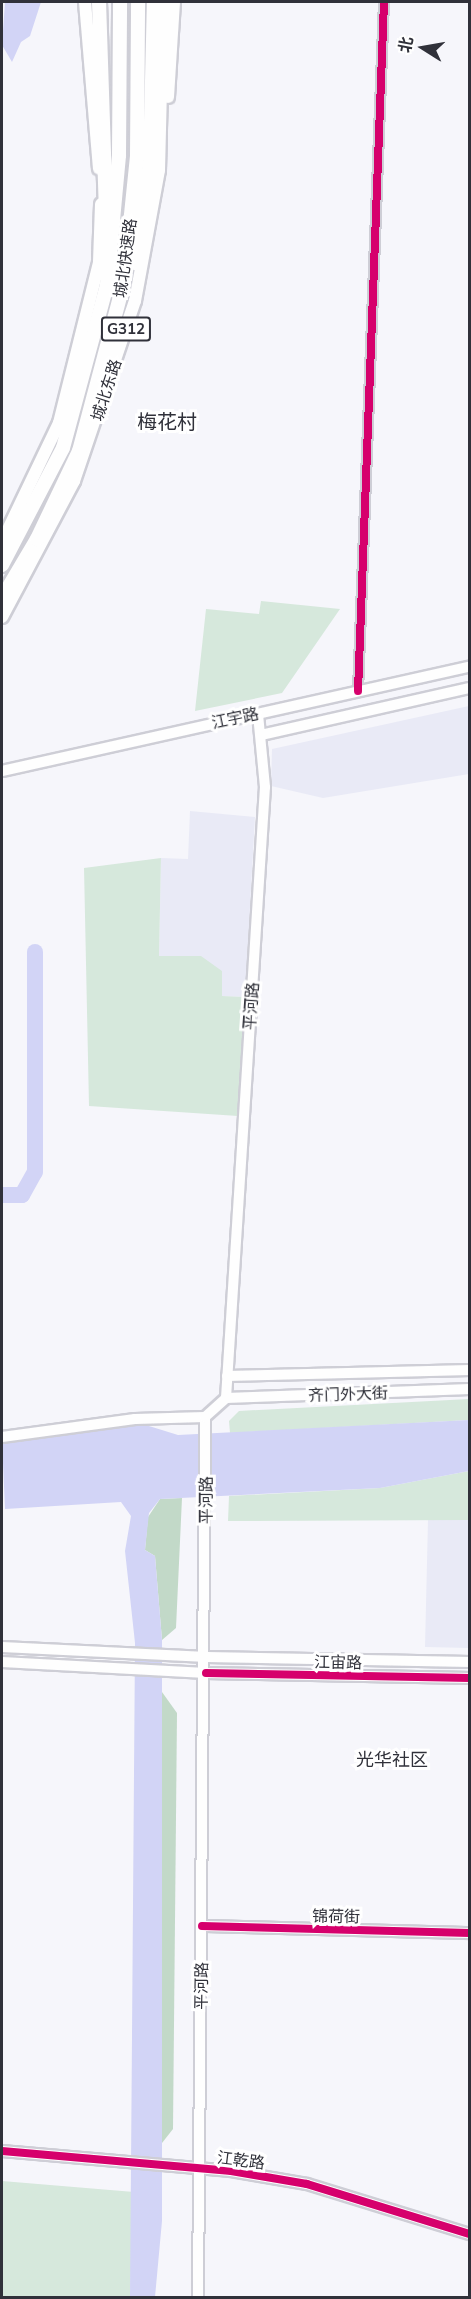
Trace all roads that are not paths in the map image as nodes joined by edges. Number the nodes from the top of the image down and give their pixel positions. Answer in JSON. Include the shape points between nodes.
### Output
{"nodes":[{"id":1,"x":85,"y":2,"type":"edge"},
{"id":2,"x":93,"y":2,"type":"edge"},
{"id":3,"x":99,"y":2,"type":"edge"},
{"id":4,"x":120,"y":2,"type":"edge"},
{"id":5,"x":138,"y":2,"type":"edge"},
{"id":6,"x":154,"y":2,"type":"edge"},
{"id":7,"x":163,"y":2,"type":"edge"},
{"id":8,"x":174,"y":2,"type":"edge"},
{"id":9,"x":384,"y":2,"type":"edge"},
{"id":10,"x":159,"y":170,"type":"junction"},
{"id":11,"x":102,"y":193,"type":"junction"},
{"id":12,"x":88,"y":372,"type":"junction"},
{"id":13,"x":102,"y":378,"type":"junction"},
{"id":14,"x":2,"y":542,"type":"edge"},
{"id":15,"x":2,"y":565,"type":"edge"},
{"id":16,"x":2,"y":598,"type":"edge"},
{"id":17,"x":2,"y":618,"type":"edge"},
{"id":18,"x":470,"y":666,"type":"edge"},
{"id":19,"x":470,"y":688,"type":"edge"},
{"id":20,"x":358,"y":691,"type":"junction"},
{"id":21,"x":258,"y":714,"type":"junction"},
{"id":22,"x":261,"y":735,"type":"junction"},
{"id":23,"x":2,"y":771,"type":"edge"},
{"id":24,"x":470,"y":1370,"type":"edge"},
{"id":25,"x":227,"y":1376,"type":"junction"},
{"id":26,"x":470,"y":1389,"type":"edge"},
{"id":27,"x":226,"y":1398,"type":"junction"},
{"id":28,"x":205,"y":1417,"type":"junction"},
{"id":29,"x":2,"y":1437,"type":"edge"},
{"id":30,"x":2,"y":1647,"type":"edge"},
{"id":31,"x":207,"y":1657,"type":"junction"},
{"id":32,"x":2,"y":1662,"type":"edge"},
{"id":33,"x":470,"y":1662,"type":"edge"},
{"id":34,"x":206,"y":1673,"type":"junction"},
{"id":35,"x":470,"y":1677,"type":"edge"},
{"id":36,"x":202,"y":1926,"type":"junction"},
{"id":37,"x":470,"y":1933,"type":"edge"},
{"id":38,"x":2,"y":2151,"type":"edge"},
{"id":39,"x":198,"y":2170,"type":"junction"},
{"id":40,"x":470,"y":2234,"type":"edge"},
{"id":41,"x":198,"y":2298,"type":"edge"}],
"edges":[{"from":1,"to":11,"type":"main road"},
{"from":2,"to":11,"type":"main road","number":"G312"},
{"from":3,"to":12,"type":"highway","via":[[107,223]]},
{"from":4,"to":12,"type":"highway","name":"城北快速路","via":[[119,155],[107,285]]},
{"from":5,"to":13,"type":"highway","name":"城北快速路","via":[[137,156],[124,282]]},
{"from":6,"to":13,"type":"highway","via":[[150,163],[132,282]]},
{"from":7,"to":10,"type":"main road","name":"城北东路","number":"G312"},
{"from":8,"to":10,"type":"main road"},
{"from":9,"to":20,"type":"street"},
{"from":10,"to":17,"type":"main road","name":"城北东路","number":"G312","via":[[135,301],[94,427],[43,545]]},
{"from":11,"to":14,"type":"main road","number":"G312","via":[[99,262],[59,423]]},
{"from":12,"to":15,"type":"highway","name":"城北快速路","via":[[63,448]]},
{"from":13,"to":16,"type":"highway","name":"城北快速路","via":[[79,451],[38,538]]},
{"from":18,"to":20,"type":"main road","name":"江宇路"},
{"from":19,"to":22,"type":"main road","name":"江宇路"},
{"from":20,"to":21,"type":"main road","name":"江宇路"},
{"from":21,"to":22,"type":"main road","name":"平河路"},
{"from":21,"to":23,"type":"main road","name":"江宇路"},
{"from":22,"to":25,"type":"main road","name":"平河路","via":[[265,787]]},
{"from":24,"to":25,"type":"main road","name":"齐门外大街"},
{"from":25,"to":27,"type":"main road","name":"平河路"},
{"from":26,"to":27,"type":"main road","name":"齐门外大街"},
{"from":27,"to":28,"type":"main road"},
{"from":28,"to":29,"type":"main road","via":[[135,1419]]},
{"from":28,"to":31,"type":"main road","name":"平河路"},
{"from":30,"to":31,"type":"main road","name":"江宙路"},
{"from":31,"to":33,"type":"main road","name":"江宙路"},
{"from":31,"to":34,"type":"main road","name":"平河路"},
{"from":32,"to":34,"type":"main road","name":"江宙路"},
{"from":34,"to":35,"type":"main road","name":"江宙路"},
{"from":34,"to":36,"type":"main road","name":"平河路"},
{"from":36,"to":37,"type":"main road","name":"锦荷街"},
{"from":36,"to":39,"type":"main road","name":"平河路"},
{"from":38,"to":39,"type":"main road","name":"江乾路"},
{"from":39,"to":40,"type":"main road","name":"江乾路","via":[[307,2184]]},
{"from":39,"to":41,"type":"main road","name":"平河路"}]}
